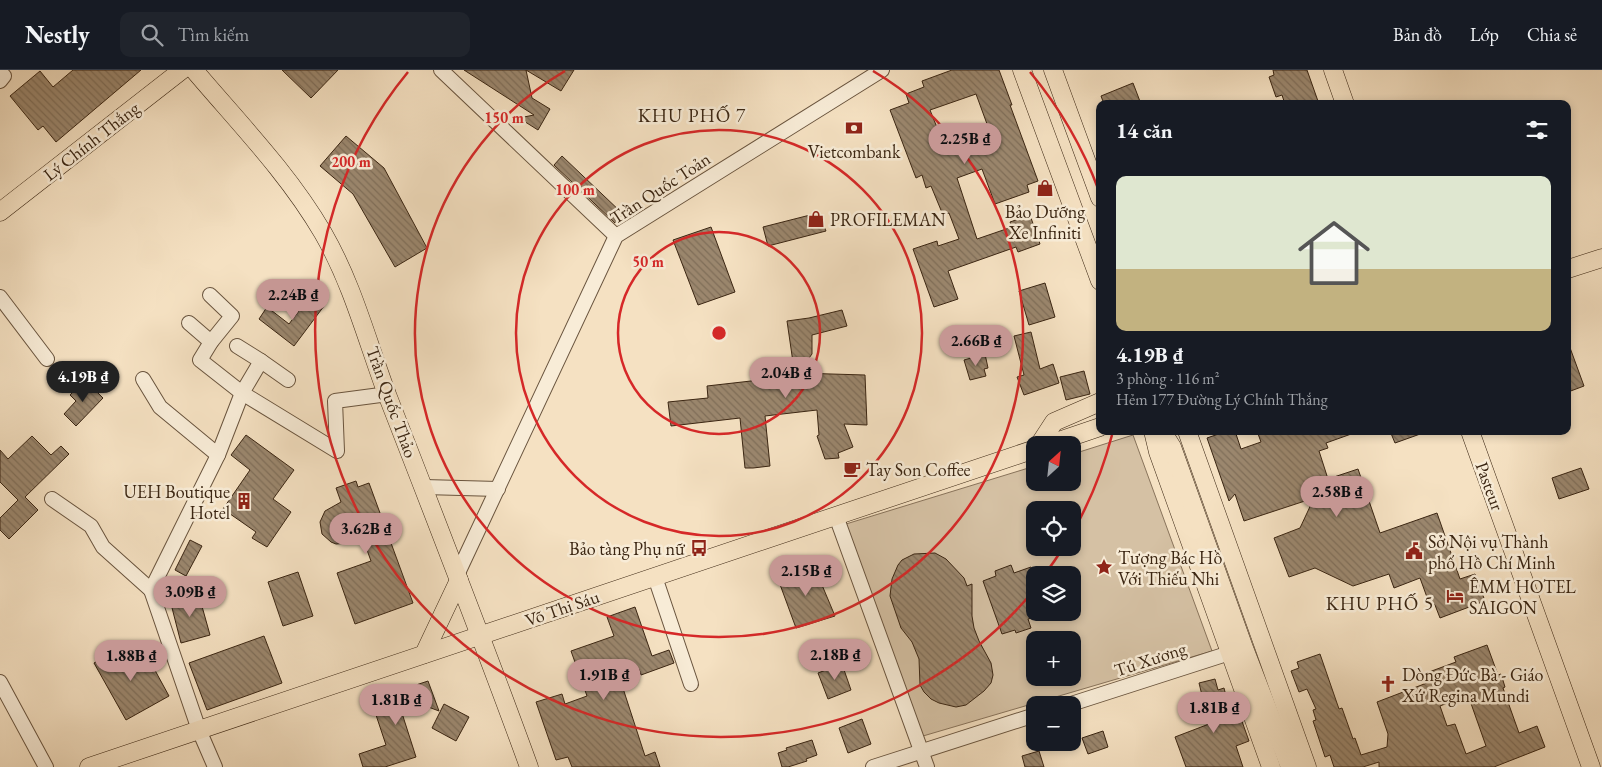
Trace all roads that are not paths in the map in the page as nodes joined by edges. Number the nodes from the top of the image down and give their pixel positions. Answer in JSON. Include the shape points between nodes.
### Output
{"nodes":[{"id":1,"x":182,"y":70,"type":"edge"},
{"id":2,"x":194,"y":70,"type":"edge"},
{"id":3,"x":441,"y":70,"type":"edge"},
{"id":4,"x":882,"y":70,"type":"edge"},
{"id":5,"x":1022,"y":70,"type":"edge"},
{"id":6,"x":1053,"y":70,"type":"edge"},
{"id":7,"x":1333,"y":70,"type":"edge"},
{"id":8,"x":0,"y":72,"type":"edge"},
{"id":9,"x":0,"y":82,"type":"edge"},
{"id":10,"x":0,"y":88,"type":"edge"},
{"id":11,"x":1344,"y":100,"type":"edge"},
{"id":12,"x":1096,"y":187,"type":"edge"},
{"id":13,"x":0,"y":212,"type":"edge"},
{"id":14,"x":616,"y":236,"type":"junction"},
{"id":15,"x":1602,"y":258,"type":"edge"},
{"id":16,"x":1571,"y":268,"type":"edge"},
{"id":17,"x":1096,"y":271,"type":"edge"},
{"id":18,"x":210,"y":295,"type":"dead end"},
{"id":19,"x":0,"y":296,"type":"edge"},
{"id":20,"x":189,"y":323,"type":"dead end"},
{"id":21,"x":211,"y":342,"type":"junction"},
{"id":22,"x":237,"y":346,"type":"dead end"},
{"id":23,"x":48,"y":359,"type":"dead end"},
{"id":24,"x":261,"y":361,"type":"junction"},
{"id":25,"x":143,"y":379,"type":"dead end"},
{"id":26,"x":288,"y":380,"type":"dead end"},
{"id":27,"x":242,"y":392,"type":"junction"},
{"id":28,"x":388,"y":394,"type":"junction"},
{"id":29,"x":1096,"y":404,"type":"edge"},
{"id":30,"x":1096,"y":428,"type":"edge"},
{"id":31,"x":1154,"y":435,"type":"edge"},
{"id":32,"x":1164,"y":435,"type":"edge"},
{"id":33,"x":1188,"y":435,"type":"edge"},
{"id":34,"x":1471,"y":435,"type":"edge"},
{"id":35,"x":1045,"y":436,"type":"edge"},
{"id":36,"x":1074,"y":436,"type":"edge"},
{"id":37,"x":1026,"y":452,"type":"edge"},
{"id":38,"x":218,"y":455,"type":"junction"},
{"id":39,"x":424,"y":487,"type":"junction"},
{"id":40,"x":498,"y":489,"type":"junction"},
{"id":41,"x":52,"y":499,"type":"dead end"},
{"id":42,"x":836,"y":516,"type":"junction"},
{"id":43,"x":655,"y":577,"type":"junction"},
{"id":44,"x":458,"y":578,"type":"junction"},
{"id":45,"x":151,"y":590,"type":"junction"},
{"id":46,"x":481,"y":635,"type":"junction"},
{"id":47,"x":1237,"y":651,"type":"junction"},
{"id":48,"x":424,"y":654,"type":"junction"},
{"id":49,"x":0,"y":682,"type":"edge"},
{"id":50,"x":691,"y":684,"type":"dead end"},
{"id":51,"x":1081,"y":701,"type":"edge"},
{"id":52,"x":1026,"y":718,"type":"edge"},
{"id":53,"x":199,"y":730,"type":"junction"},
{"id":54,"x":922,"y":752,"type":"junction"},
{"id":55,"x":46,"y":767,"type":"edge"},
{"id":56,"x":89,"y":767,"type":"edge"},
{"id":57,"x":215,"y":767,"type":"edge"},
{"id":58,"x":529,"y":767,"type":"edge"},
{"id":59,"x":873,"y":767,"type":"edge"},
{"id":60,"x":927,"y":767,"type":"edge"},
{"id":61,"x":1271,"y":767,"type":"edge"},
{"id":62,"x":1290,"y":767,"type":"edge"},
{"id":63,"x":1308,"y":767,"type":"edge"},
{"id":64,"x":1591,"y":767,"type":"edge"}],
"edges":[{"from":1,"to":13,"type":"main road","name":"Lý Chính Thắng"},
{"from":2,"to":28,"type":"main road","name":"Trần Quốc Thảo","via":[[290,184],[322,231],[342,267]]},
{"from":3,"to":14,"type":"street"},
{"from":4,"to":14,"type":"street","name":"Trần Quốc Toản"},
{"from":5,"to":17,"type":"main road"},
{"from":6,"to":12,"type":"main road"},
{"from":7,"to":11,"type":"main road"},
{"from":8,"to":9,"type":"street","via":[[4,76]]},
{"from":9,"to":10,"type":"street"},
{"from":14,"to":40,"type":"street","name":"Trần Quốc Toản"},
{"from":15,"to":16,"type":"main road"},
{"from":18,"to":21,"type":"street","via":[[232,316]]},
{"from":19,"to":23,"type":"street"},
{"from":20,"to":21,"type":"street"},
{"from":21,"to":27,"type":"street","via":[[200,360]]},
{"from":22,"to":24,"type":"street"},
{"from":24,"to":26,"type":"street"},
{"from":24,"to":27,"type":"street"},
{"from":25,"to":38,"type":"street","via":[[160,407]]},
{"from":27,"to":28,"type":"street","via":[[337,451],[335,401]]},
{"from":27,"to":38,"type":"street"},
{"from":28,"to":39,"type":"main road","name":"Trần Quốc Thảo"},
{"from":29,"to":35,"type":"main road","via":[[1054,422]]},
{"from":30,"to":36,"type":"main road"},
{"from":31,"to":47,"type":"main road"},
{"from":32,"to":47,"type":"main road","via":[[1172,447]]},
{"from":33,"to":63,"type":"main road"},
{"from":34,"to":64,"type":"main road","name":"Pasteur"},
{"from":37,"to":42,"type":"main road","name":"Võ Thị Sáu"},
{"from":38,"to":45,"type":"street"},
{"from":39,"to":40,"type":"street"},
{"from":39,"to":44,"type":"main road","name":"Trần Quốc Thảo"},
{"from":40,"to":44,"type":"street","name":"Trần Quốc Toản"},
{"from":41,"to":45,"type":"street","via":[[92,526],[103,547]]},
{"from":42,"to":43,"type":"main road","name":"Võ Thị Sáu"},
{"from":42,"to":54,"type":"street"},
{"from":43,"to":46,"type":"main road","name":"Võ Thị Sáu"},
{"from":43,"to":50,"type":"street"},
{"from":44,"to":46,"type":"main road","name":"Trần Quốc Thảo"},
{"from":44,"to":48,"type":"main road"},
{"from":45,"to":53,"type":"street"},
{"from":46,"to":48,"type":"main road","name":"Võ Thị Sáu"},
{"from":46,"to":58,"type":"main road","name":"Trần Quốc Thảo"},
{"from":47,"to":51,"type":"street","name":"Tú Xương"},
{"from":47,"to":61,"type":"main road"},
{"from":47,"to":62,"type":"main road"},
{"from":48,"to":53,"type":"main road","name":"Võ Thị Sáu"},
{"from":49,"to":55,"type":"street"},
{"from":52,"to":54,"type":"street"},
{"from":53,"to":56,"type":"main road","name":"Võ Thị Sáu"},
{"from":53,"to":57,"type":"street"},
{"from":54,"to":59,"type":"street"},
{"from":54,"to":60,"type":"street"}]}
